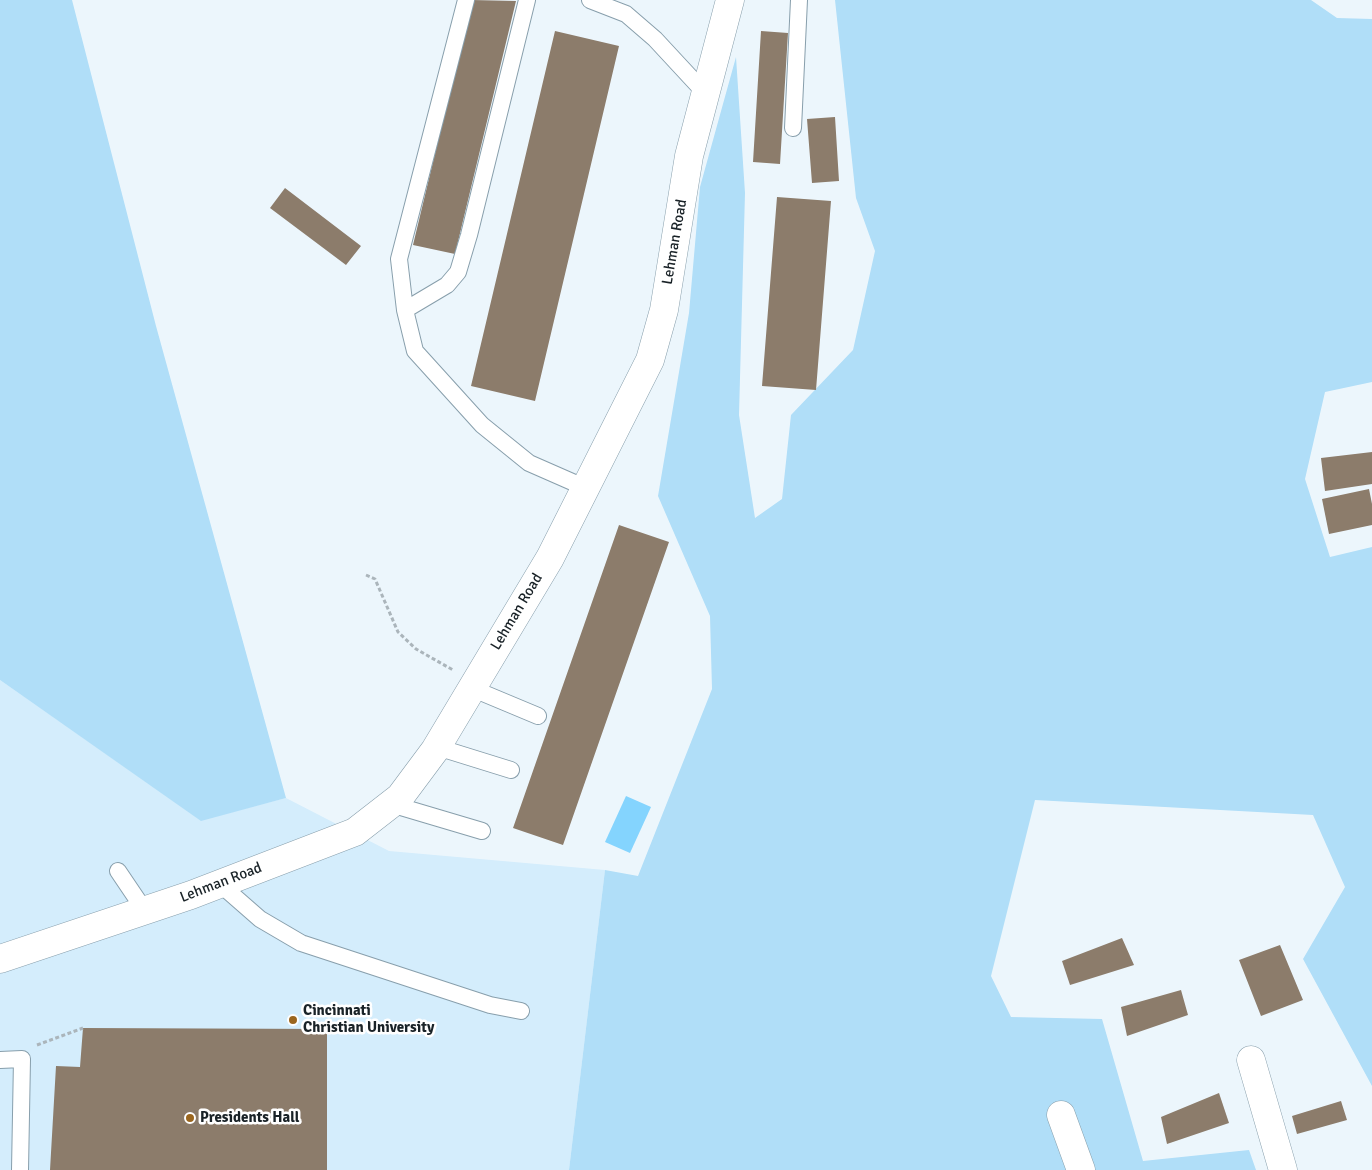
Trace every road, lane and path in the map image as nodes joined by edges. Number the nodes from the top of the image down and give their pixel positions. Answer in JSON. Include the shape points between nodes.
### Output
{"nodes":[{"id":1,"x":466,"y":0,"type":"edge"},
{"id":2,"x":528,"y":0,"type":"edge"},
{"id":3,"x":590,"y":0,"type":"edge"},
{"id":4,"x":730,"y":0,"type":"edge"},
{"id":5,"x":799,"y":0,"type":"edge"},
{"id":6,"x":706,"y":94,"type":"junction"},
{"id":7,"x":792,"y":128,"type":"dead end"},
{"id":8,"x":405,"y":310,"type":"junction"},
{"id":9,"x":586,"y":488,"type":"junction"},
{"id":10,"x":366,"y":575,"type":"dead end"},
{"id":11,"x":473,"y":685,"type":"junction"},
{"id":12,"x":538,"y":716,"type":"dead end"},
{"id":13,"x":437,"y":746,"type":"junction"},
{"id":14,"x":511,"y":770,"type":"dead end"},
{"id":15,"x":391,"y":804,"type":"junction"},
{"id":16,"x":482,"y":831,"type":"dead end"},
{"id":17,"x":118,"y":871,"type":"dead end"},
{"id":18,"x":220,"y":884,"type":"junction"},
{"id":19,"x":145,"y":911,"type":"junction"},
{"id":20,"x":0,"y":960,"type":"edge"},
{"id":21,"x":521,"y":1012,"type":"dead end"},
{"id":22,"x":83,"y":1028,"type":"dead end"},
{"id":23,"x":32,"y":1046,"type":"dead end"},
{"id":24,"x":0,"y":1060,"type":"edge"},
{"id":25,"x":1251,"y":1060,"type":"dead end"},
{"id":26,"x":1061,"y":1115,"type":"dead end"},
{"id":27,"x":20,"y":1170,"type":"edge"},
{"id":28,"x":1081,"y":1170,"type":"edge"},
{"id":29,"x":1283,"y":1170,"type":"edge"}],
"edges":[{"from":1,"to":8,"type":"lane","via":[[399,259]]},
{"from":2,"to":8,"type":"lane","via":[[458,272],[447,286]]},
{"from":3,"to":6,"type":"lane","via":[[626,14],[656,39]]},
{"from":4,"to":6,"type":"street","name":"Lehman Road"},
{"from":5,"to":7,"type":"lane"},
{"from":6,"to":9,"type":"street","name":"Lehman Road","via":[[690,156],[664,310],[650,360]]},
{"from":8,"to":9,"type":"lane","via":[[415,351],[482,425],[529,463]]},
{"from":9,"to":11,"type":"street","name":"Lehman Road","via":[[550,558]]},
{"from":10,"to":11,"type":"path","via":[[376,579],[398,632],[416,649]]},
{"from":11,"to":12,"type":"lane"},
{"from":11,"to":13,"type":"street","name":"Lehman Road"},
{"from":13,"to":14,"type":"lane"},
{"from":13,"to":15,"type":"street","name":"Lehman Road","via":[[400,797]]},
{"from":15,"to":16,"type":"lane"},
{"from":15,"to":18,"type":"street","name":"Lehman Road","via":[[355,832]]},
{"from":17,"to":19,"type":"lane"},
{"from":18,"to":19,"type":"street","name":"Lehman Road"},
{"from":18,"to":21,"type":"lane","via":[[260,919],[301,943],[490,1005]]},
{"from":19,"to":20,"type":"street","name":"Lehman Road"},
{"from":22,"to":23,"type":"path"},
{"from":24,"to":27,"type":"lane","via":[[22,1058]]},
{"from":25,"to":29,"type":"street"},
{"from":26,"to":28,"type":"street"}]}
